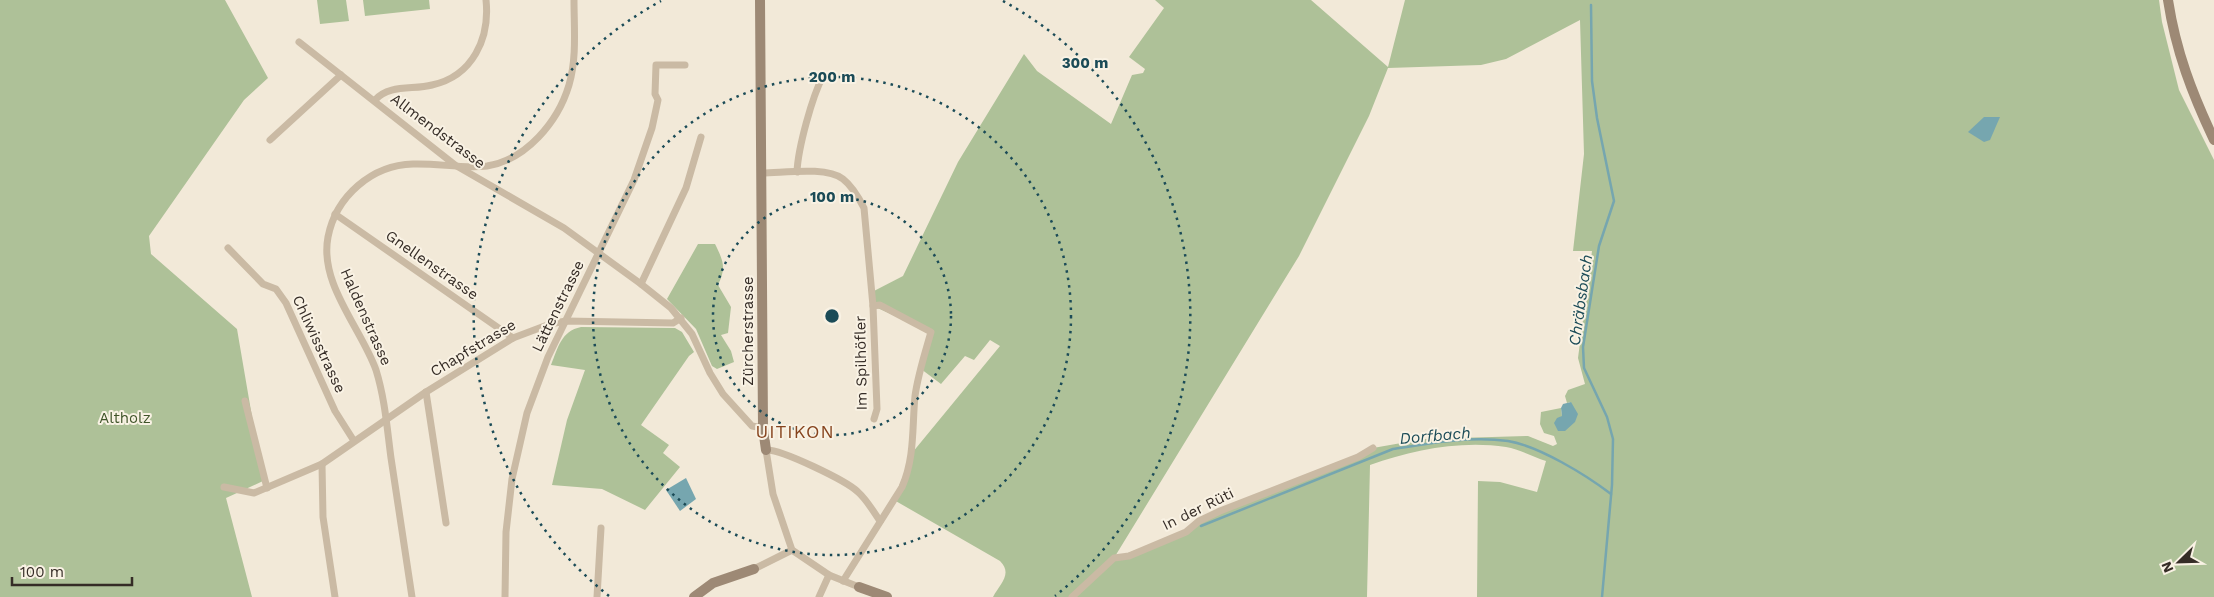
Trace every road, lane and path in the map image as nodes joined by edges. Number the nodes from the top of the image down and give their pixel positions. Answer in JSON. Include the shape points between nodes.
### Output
{"nodes":[{"id":1,"x":486,"y":0,"type":"edge"},
{"id":2,"x":574,"y":0,"type":"edge"},
{"id":3,"x":760,"y":0,"type":"edge"},
{"id":4,"x":2168,"y":0,"type":"edge"},
{"id":5,"x":299,"y":42,"type":"dead end"},
{"id":6,"x":685,"y":65,"type":"dead end"},
{"id":7,"x":341,"y":75,"type":"junction"},
{"id":8,"x":823,"y":76,"type":"dead end"},
{"id":9,"x":375,"y":100,"type":"junction"},
{"id":10,"x":701,"y":137,"type":"dead end"},
{"id":11,"x":270,"y":140,"type":"dead end"},
{"id":12,"x":2214,"y":140,"type":"edge"},
{"id":13,"x":455,"y":166,"type":"junction"},
{"id":14,"x":797,"y":172,"type":"junction"},
{"id":15,"x":761,"y":173,"type":"junction"},
{"id":16,"x":335,"y":214,"type":"junction"},
{"id":17,"x":228,"y":248,"type":"dead end"},
{"id":18,"x":598,"y":254,"type":"junction"},
{"id":19,"x":641,"y":284,"type":"junction"},
{"id":20,"x":873,"y":306,"type":"junction"},
{"id":21,"x":681,"y":318,"type":"junction"},
{"id":22,"x":566,"y":321,"type":"junction"},
{"id":23,"x":513,"y":338,"type":"junction"},
{"id":24,"x":426,"y":392,"type":"junction"},
{"id":25,"x":245,"y":401,"type":"dead end"},
{"id":26,"x":387,"y":419,"type":"junction"},
{"id":27,"x":874,"y":419,"type":"dead end"},
{"id":28,"x":763,"y":428,"type":"junction"},
{"id":29,"x":354,"y":441,"type":"junction"},
{"id":30,"x":1373,"y":448,"type":"dead end"},
{"id":31,"x":766,"y":450,"type":"junction"},
{"id":32,"x":322,"y":464,"type":"junction"},
{"id":33,"x":224,"y":487,"type":"dead end"},
{"id":34,"x":267,"y":488,"type":"junction"},
{"id":35,"x":880,"y":521,"type":"junction"},
{"id":36,"x":446,"y":522,"type":"dead end"},
{"id":37,"x":601,"y":528,"type":"dead end"},
{"id":38,"x":792,"y":550,"type":"junction"},
{"id":39,"x":754,"y":569,"type":"joint"},
{"id":40,"x":829,"y":575,"type":"junction"},
{"id":41,"x":843,"y":581,"type":"junction"},
{"id":42,"x":859,"y":587,"type":"joint"},
{"id":43,"x":335,"y":597,"type":"edge"},
{"id":44,"x":412,"y":597,"type":"edge"},
{"id":45,"x":505,"y":597,"type":"edge"},
{"id":46,"x":597,"y":597,"type":"edge"},
{"id":47,"x":694,"y":597,"type":"edge"},
{"id":48,"x":819,"y":597,"type":"edge"},
{"id":49,"x":887,"y":597,"type":"edge"},
{"id":50,"x":1072,"y":597,"type":"edge"}],
"edges":[{"from":1,"to":9,"type":"street","via":[[486,30],[469,64],[442,82],[388,91]]},
{"from":2,"to":13,"type":"street","name":"Haldenstrasse","via":[[573,65],[569,85],[542,134],[516,155],[490,165]]},
{"from":3,"to":15,"type":"street","name":"Zürcherstrasse"},
{"from":4,"to":12,"type":"street","via":[[2174,40],[2194,98]]},
{"from":5,"to":7,"type":"street","name":"Allmendstrasse"},
{"from":6,"to":18,"type":"street","name":"Lättenstrasse","via":[[656,65],[658,100],[652,128],[634,180]]},
{"from":7,"to":9,"type":"street","name":"Allmendstrasse"},
{"from":7,"to":11,"type":"street"},
{"from":8,"to":14,"type":"street","via":[[816,89],[797,159]]},
{"from":9,"to":13,"type":"street","name":"Allmendstrasse"},
{"from":10,"to":19,"type":"street","via":[[686,188]]},
{"from":13,"to":16,"type":"street","name":"Haldenstrasse","via":[[412,164],[384,170],[358,184]]},
{"from":13,"to":18,"type":"street","name":"Allmendstrasse","via":[[564,228]]},
{"from":14,"to":15,"type":"street","name":"Im Spilhöfler"},
{"from":14,"to":20,"type":"street","name":"Im Spilhöfler","via":[[820,172],[843,179],[859,197],[864,208]]},
{"from":15,"to":28,"type":"street","name":"Zürcherstrasse"},
{"from":16,"to":23,"type":"street","name":"Gnellenstrasse"},
{"from":16,"to":26,"type":"street","name":"Haldenstrasse","via":[[328,238],[330,272],[376,371]]},
{"from":17,"to":29,"type":"street","name":"Chliwisstrasse","via":[[263,284],[276,289],[286,303],[335,411]]},
{"from":18,"to":19,"type":"street","name":"Allmendstrasse"},
{"from":18,"to":22,"type":"street","name":"Lättenstrasse"},
{"from":19,"to":21,"type":"street","name":"Allmendstrasse"},
{"from":20,"to":27,"type":"street","name":"Im Spilhöfler","via":[[877,409]]},
{"from":20,"to":35,"type":"street","name":"Im Spilhöfler","via":[[880,306],[931,332],[915,395],[912,452],[907,475]]},
{"from":21,"to":22,"type":"street","name":"Chapfstrasse","via":[[673,323]]},
{"from":21,"to":28,"type":"street","name":"Allmendstrasse","via":[[694,336],[722,394],[752,426]]},
{"from":22,"to":23,"type":"street","name":"Chapfstrasse"},
{"from":22,"to":45,"type":"street","name":"Lättenstrasse","via":[[548,357],[527,413],[512,479],[506,532]]},
{"from":23,"to":24,"type":"street","name":"Chapfstrasse"},
{"from":24,"to":26,"type":"street","name":"Chapfstrasse"},
{"from":24,"to":36,"type":"street","name":"Chapfstrasse"},
{"from":25,"to":34,"type":"street"},
{"from":26,"to":29,"type":"street","name":"Chapfstrasse"},
{"from":26,"to":44,"type":"street","name":"Haldenstrasse"},
{"from":28,"to":31,"type":"street","name":"Zürcherstrasse"},
{"from":29,"to":32,"type":"street","name":"Chapfstrasse"},
{"from":30,"to":50,"type":"street","name":"In der Rüti","via":[[1220,511],[1199,521],[1186,532],[1138,553],[1114,558]]},
{"from":31,"to":35,"type":"street","via":[[781,453],[849,484]]},
{"from":31,"to":38,"type":"street","name":"Zürcherstrasse","via":[[773,494]]},
{"from":32,"to":34,"type":"street","name":"Chapfstrasse"},
{"from":32,"to":43,"type":"street","via":[[323,517]]},
{"from":33,"to":34,"type":"street","name":"Chapfstrasse","via":[[254,493]]},
{"from":35,"to":41,"type":"street"},
{"from":37,"to":46,"type":"street"},
{"from":38,"to":39,"type":"street"},
{"from":38,"to":40,"type":"street"},
{"from":39,"to":47,"type":"street","via":[[713,583]]},
{"from":40,"to":41,"type":"street"},
{"from":40,"to":48,"type":"street"},
{"from":41,"to":42,"type":"street"},
{"from":42,"to":49,"type":"street"}]}
